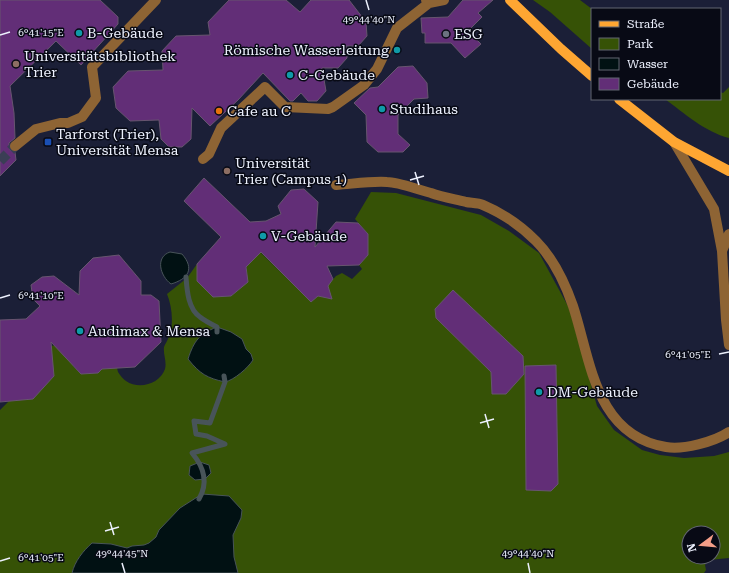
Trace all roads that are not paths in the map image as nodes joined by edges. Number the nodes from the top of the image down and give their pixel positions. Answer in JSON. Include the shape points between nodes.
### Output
{"nodes":[{"id":1,"x":156,"y":0,"type":"edge"},
{"id":2,"x":444,"y":0,"type":"edge"},
{"id":3,"x":510,"y":0,"type":"edge"},
{"id":4,"x":427,"y":1,"type":"edge"},
{"id":5,"x":591,"y":75,"type":"edge"},
{"id":6,"x":620,"y":100,"type":"edge"},
{"id":7,"x":674,"y":142,"type":"junction"},
{"id":8,"x":15,"y":146,"type":"tunnel mouth"},
{"id":9,"x":203,"y":159,"type":"dead end"},
{"id":10,"x":729,"y":171,"type":"edge"},
{"id":11,"x":336,"y":185,"type":"dead end"},
{"id":12,"x":729,"y":234,"type":"edge"},
{"id":13,"x":722,"y":251,"type":"junction"},
{"id":14,"x":729,"y":306,"type":"edge"},
{"id":15,"x":726,"y":320,"type":"junction"},
{"id":16,"x":729,"y":345,"type":"edge"},
{"id":17,"x":729,"y":432,"type":"edge"}],
"edges":[{"from":1,"to":8,"type":"street","via":[[92,67],[96,98],[82,117],[68,123],[36,129]]},
{"from":2,"to":4,"type":"street"},
{"from":3,"to":5,"type":"main road"},
{"from":4,"to":9,"type":"street","via":[[397,28],[378,69],[364,85],[333,107],[285,108],[265,87],[221,128],[209,154]]},
{"from":6,"to":7,"type":"main road"},
{"from":7,"to":10,"type":"main road"},
{"from":7,"to":13,"type":"street","via":[[714,209]]},
{"from":11,"to":17,"type":"street","via":[[388,182],[483,205],[503,216],[536,241],[564,281],[591,375],[605,406],[629,432],[644,442],[675,449],[699,444]]},
{"from":12,"to":13,"type":"street"},
{"from":13,"to":15,"type":"street"},
{"from":14,"to":15,"type":"street"},
{"from":15,"to":16,"type":"street"}]}
